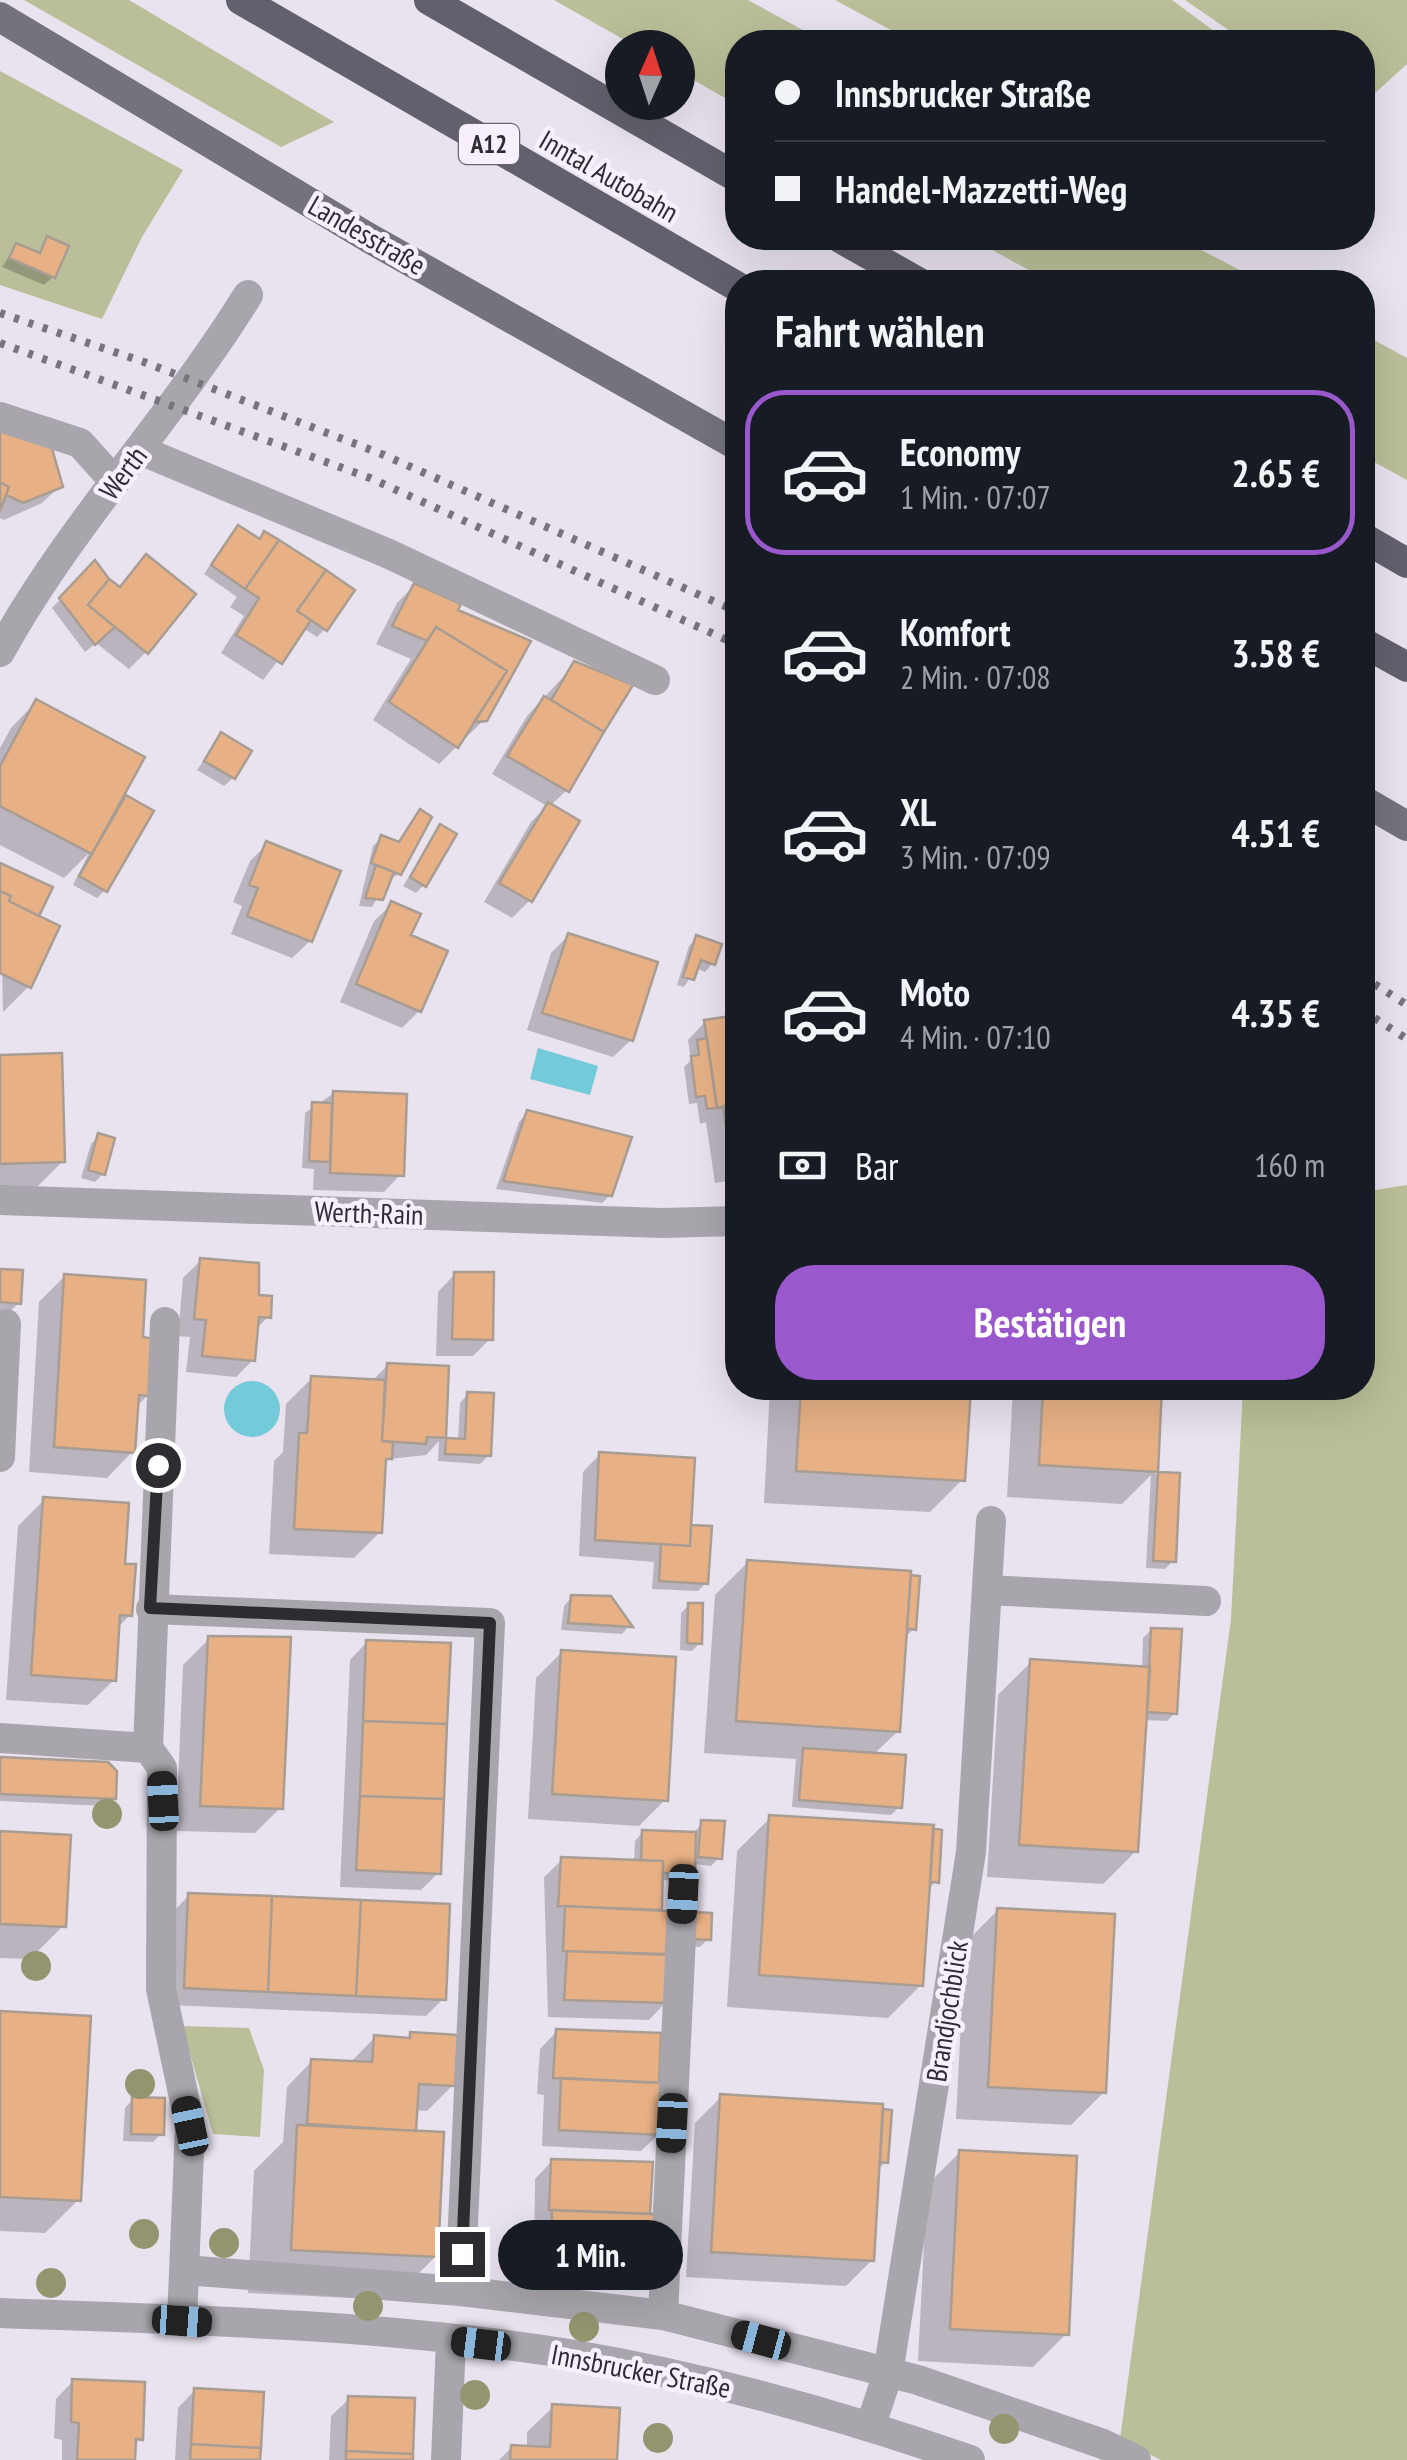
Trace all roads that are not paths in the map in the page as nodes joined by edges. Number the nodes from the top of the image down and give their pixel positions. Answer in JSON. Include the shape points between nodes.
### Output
{"nodes":[{"id":1,"x":241,"y":0,"type":"edge"},
{"id":2,"x":429,"y":0,"type":"edge"},
{"id":3,"x":0,"y":17,"type":"edge"},
{"id":4,"x":725,"y":171,"type":"edge"},
{"id":5,"x":861,"y":250,"type":"edge"},
{"id":6,"x":897,"y":270,"type":"edge"},
{"id":7,"x":725,"y":279,"type":"edge"},
{"id":8,"x":248,"y":294,"type":"dead end"},
{"id":9,"x":0,"y":418,"type":"edge"},
{"id":10,"x":725,"y":439,"type":"edge"},
{"id":11,"x":140,"y":450,"type":"junction"},
{"id":12,"x":116,"y":482,"type":"junction"},
{"id":13,"x":1375,"y":544,"type":"edge"},
{"id":14,"x":1407,"y":562,"type":"edge"},
{"id":15,"x":1375,"y":650,"type":"edge"},
{"id":16,"x":0,"y":652,"type":"edge"},
{"id":17,"x":1407,"y":668,"type":"edge"},
{"id":18,"x":654,"y":680,"type":"dead end"},
{"id":19,"x":1375,"y":808,"type":"edge"},
{"id":20,"x":1407,"y":826,"type":"edge"},
{"id":21,"x":0,"y":1200,"type":"edge"},
{"id":22,"x":725,"y":1221,"type":"edge"},
{"id":23,"x":165,"y":1322,"type":"dead end"},
{"id":24,"x":6,"y":1324,"type":"dead end"},
{"id":25,"x":0,"y":1458,"type":"edge"},
{"id":26,"x":991,"y":1521,"type":"dead end"},
{"id":27,"x":987,"y":1590,"type":"junction"},
{"id":28,"x":1206,"y":1601,"type":"dead end"},
{"id":29,"x":150,"y":1608,"type":"junction"},
{"id":30,"x":0,"y":1738,"type":"edge"},
{"id":31,"x":148,"y":1748,"type":"junction"},
{"id":32,"x":683,"y":1894,"type":"dead end"},
{"id":33,"x":184,"y":2270,"type":"junction"},
{"id":34,"x":460,"y":2291,"type":"junction"},
{"id":35,"x":0,"y":2312,"type":"edge"},
{"id":36,"x":663,"y":2314,"type":"junction"},
{"id":37,"x":182,"y":2321,"type":"junction"},
{"id":38,"x":451,"y":2340,"type":"junction"},
{"id":39,"x":888,"y":2373,"type":"junction"},
{"id":40,"x":871,"y":2426,"type":"junction"},
{"id":41,"x":446,"y":2460,"type":"edge"},
{"id":42,"x":970,"y":2460,"type":"edge"},
{"id":43,"x":1136,"y":2460,"type":"edge"}],
"edges":[{"from":1,"to":7,"type":"highway","name":"Inntal Autobahn","number":"A12"},
{"from":2,"to":4,"type":"highway"},
{"from":3,"to":10,"type":"main road","name":"Landesstraße","via":[[370,238]]},
{"from":5,"to":6,"type":"highway"},
{"from":8,"to":11,"type":"street","name":"Werth"},
{"from":9,"to":12,"type":"street","via":[[80,443]]},
{"from":11,"to":12,"type":"street","name":"Werth"},
{"from":11,"to":18,"type":"street","via":[[389,554]]},
{"from":12,"to":16,"type":"street","name":"Werth"},
{"from":13,"to":14,"type":"highway"},
{"from":15,"to":17,"type":"highway"},
{"from":19,"to":20,"type":"main road"},
{"from":21,"to":22,"type":"street","name":"Werth-Rain"},
{"from":23,"to":29,"type":"street"},
{"from":24,"to":25,"type":"street"},
{"from":26,"to":27,"type":"street","name":"Brandjochblick"},
{"from":27,"to":28,"type":"street"},
{"from":27,"to":39,"type":"street","name":"Brandjochblick","via":[[970,1852]]},
{"from":29,"to":31,"type":"street"},
{"from":29,"to":34,"type":"street","via":[[490,1623]]},
{"from":30,"to":31,"type":"street"},
{"from":31,"to":33,"type":"street","via":[[162,1768],[161,1989],[190,2126]]},
{"from":32,"to":36,"type":"street"},
{"from":33,"to":34,"type":"street"},
{"from":33,"to":37,"type":"street"},
{"from":34,"to":36,"type":"street"},
{"from":35,"to":37,"type":"street","name":"Innsbrucker Straße"},
{"from":36,"to":39,"type":"street"},
{"from":37,"to":38,"type":"street","name":"Innsbrucker Straße"},
{"from":38,"to":40,"type":"street","name":"Innsbrucker Straße","via":[[656,2371]]},
{"from":38,"to":41,"type":"street"},
{"from":39,"to":40,"type":"street","name":"Brandjochblick"},
{"from":39,"to":43,"type":"street"},
{"from":40,"to":42,"type":"street","name":"Innsbrucker Straße"}]}
